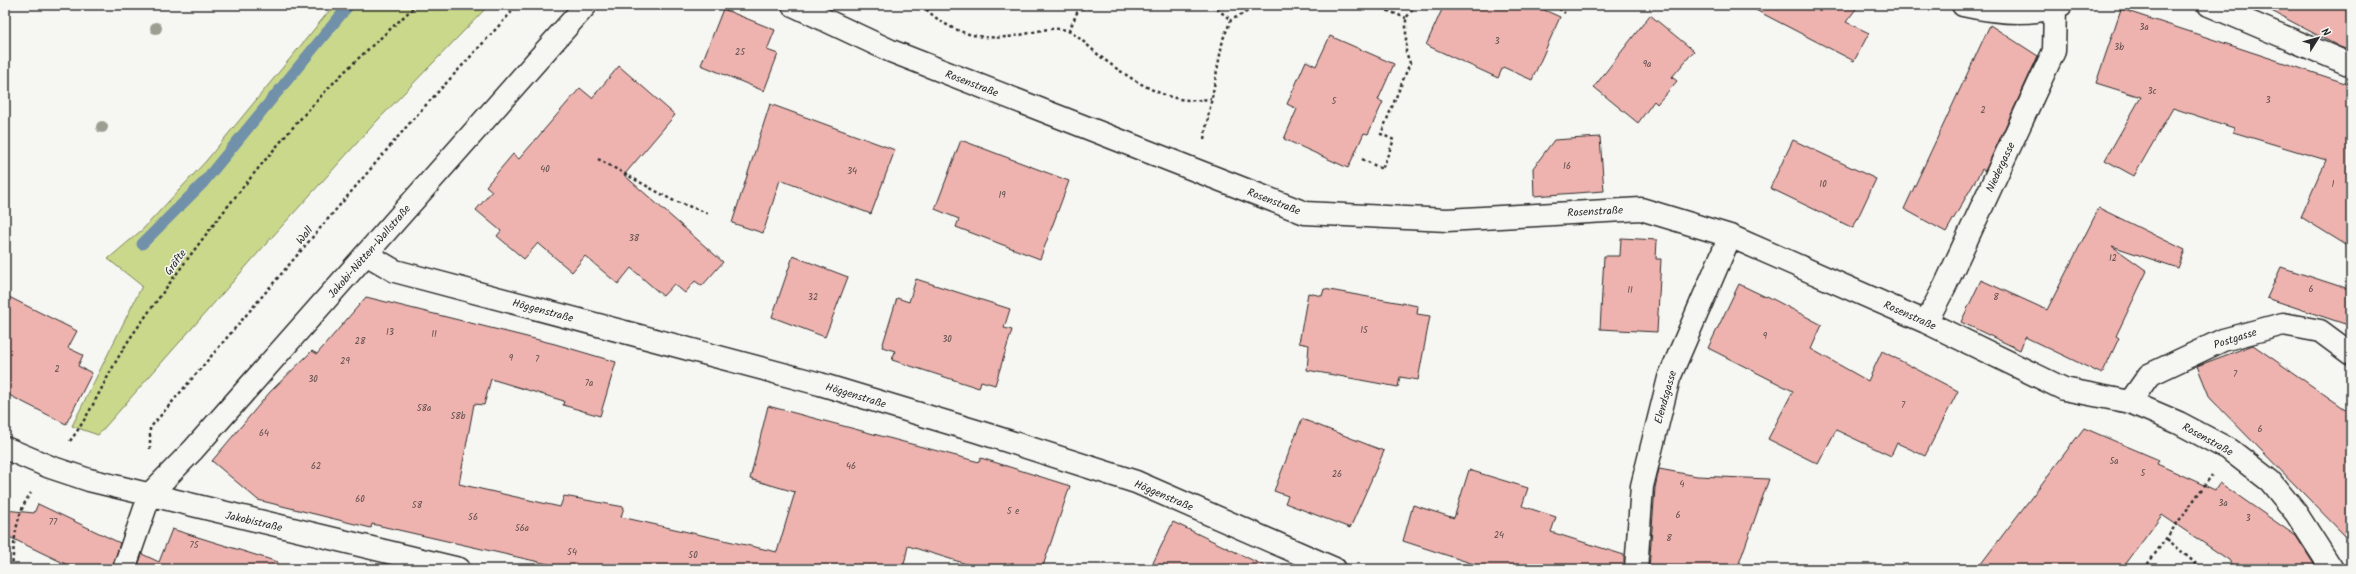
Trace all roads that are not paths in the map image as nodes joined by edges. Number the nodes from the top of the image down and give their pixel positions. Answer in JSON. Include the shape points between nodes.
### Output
{"nodes":[{"id":1,"x":586,"y":5,"type":"edge"},
{"id":2,"x":793,"y":5,"type":"edge"},
{"id":3,"x":1964,"y":5,"type":"edge"},
{"id":4,"x":2209,"y":5,"type":"edge"},
{"id":5,"x":2058,"y":6,"type":"edge"},
{"id":6,"x":2351,"y":64,"type":"edge"},
{"id":7,"x":1730,"y":236,"type":"junction"},
{"id":8,"x":366,"y":254,"type":"junction"},
{"id":9,"x":1926,"y":322,"type":"junction"},
{"id":10,"x":2351,"y":354,"type":"edge"},
{"id":11,"x":2130,"y":402,"type":"junction"},
{"id":12,"x":5,"y":448,"type":"edge"},
{"id":13,"x":150,"y":494,"type":"junction"},
{"id":14,"x":124,"y":569,"type":"edge"},
{"id":15,"x":459,"y":569,"type":"edge"},
{"id":16,"x":1335,"y":569,"type":"edge"},
{"id":17,"x":1636,"y":569,"type":"edge"},
{"id":18,"x":2332,"y":569,"type":"edge"}],
"edges":[{"from":1,"to":8,"type":"street","name":"Jakobi-Nötten-Wallstraße"},
{"from":2,"to":7,"type":"street","name":"Rosenstraße","via":[[891,51],[1304,213],[1447,220],[1641,208]]},
{"from":3,"to":5,"type":"street","via":[[1984,10],[2016,12]]},
{"from":4,"to":6,"type":"street"},
{"from":5,"to":9,"type":"street","name":"Niedergasse","via":[[2054,51]]},
{"from":7,"to":9,"type":"street","name":"Rosenstraße"},
{"from":7,"to":17,"type":"street","name":"Elendsgasse","via":[[1669,378],[1642,486]]},
{"from":8,"to":13,"type":"street","name":"Jakobi-Nötten-Wallstraße","via":[[193,450]]},
{"from":8,"to":16,"type":"street","name":"Höggenstraße","via":[[395,271],[820,384],[1136,482]]},
{"from":9,"to":11,"type":"street","name":"Rosenstraße","via":[[2064,389]]},
{"from":10,"to":11,"type":"street","name":"Postgasse","via":[[2320,331],[2283,324],[2223,340],[2149,375]]},
{"from":11,"to":18,"type":"street","name":"Rosenstraße","via":[[2179,423],[2230,450],[2270,481],[2296,513]]},
{"from":12,"to":13,"type":"street","name":"Jakobistraße","via":[[89,480]]},
{"from":13,"to":14,"type":"street"},
{"from":13,"to":15,"type":"street","name":"Jakobistraße"}]}
